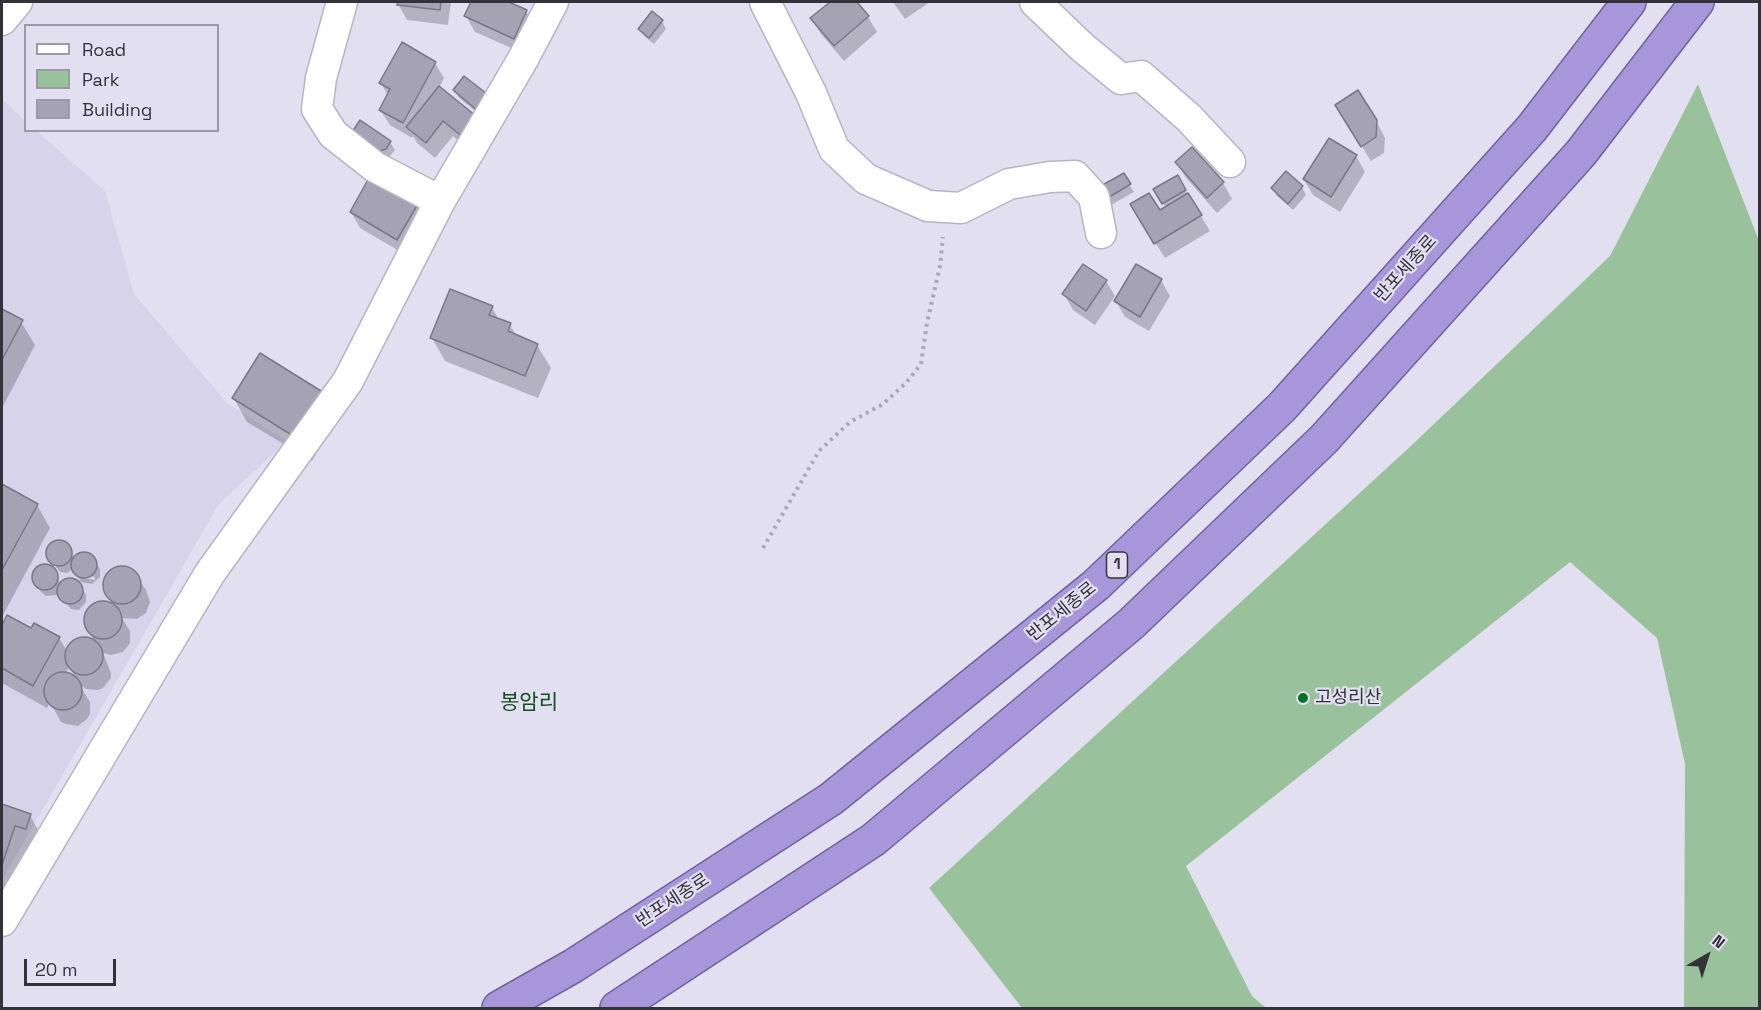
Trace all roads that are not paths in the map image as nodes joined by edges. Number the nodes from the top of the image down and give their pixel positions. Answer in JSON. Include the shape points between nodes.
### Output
{"nodes":[{"id":1,"x":17,"y":2,"type":"edge"},
{"id":2,"x":342,"y":2,"type":"edge"},
{"id":3,"x":553,"y":2,"type":"edge"},
{"id":4,"x":765,"y":2,"type":"edge"},
{"id":5,"x":1035,"y":2,"type":"edge"},
{"id":6,"x":1629,"y":2,"type":"edge"},
{"id":7,"x":1697,"y":2,"type":"edge"},
{"id":8,"x":2,"y":20,"type":"edge"},
{"id":9,"x":1230,"y":162,"type":"dead end"},
{"id":10,"x":440,"y":201,"type":"junction"},
{"id":11,"x":1101,"y":233,"type":"dead end"},
{"id":12,"x":2,"y":921,"type":"edge"},
{"id":13,"x":573,"y":966,"type":"junction"},
{"id":14,"x":477,"y":1008,"type":"edge"},
{"id":15,"x":499,"y":1008,"type":"edge"},
{"id":16,"x":617,"y":1008,"type":"edge"}],
"edges":[{"from":1,"to":8,"type":"street"},
{"from":2,"to":10,"type":"street","via":[[321,78],[317,109],[333,134],[375,167]]},
{"from":3,"to":10,"type":"street"},
{"from":4,"to":11,"type":"street","via":[[834,149],[866,178],[928,206],[961,208],[1009,184],[1075,176],[1094,197]]},
{"from":5,"to":9,"type":"street","via":[[1121,79],[1141,76],[1189,118]]},
{"from":6,"to":13,"type":"highway","name":"반포세종로","number":"1","via":[[1532,128],[1282,407],[1096,585],[831,799]]},
{"from":7,"to":16,"type":"highway","via":[[1581,153],[1324,439],[1131,624],[873,840]]},
{"from":10,"to":12,"type":"street","via":[[348,381],[210,573]]},
{"from":13,"to":14,"type":"highway"},
{"from":13,"to":15,"type":"highway","name":"반포세종로","number":"1"}]}
